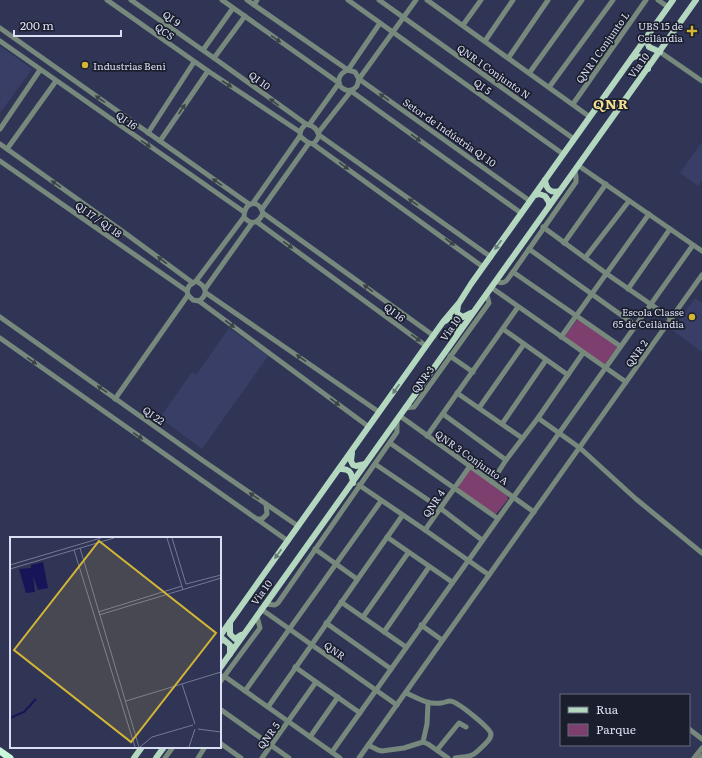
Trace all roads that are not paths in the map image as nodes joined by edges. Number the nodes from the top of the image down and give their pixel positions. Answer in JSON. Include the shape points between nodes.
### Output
{"nodes":[{"id":1,"x":107,"y":0,"type":"edge"},
{"id":2,"x":130,"y":0,"type":"edge"},
{"id":3,"x":222,"y":0,"type":"edge"},
{"id":4,"x":247,"y":0,"type":"edge"},
{"id":5,"x":258,"y":0,"type":"edge"},
{"id":6,"x":348,"y":0,"type":"edge"},
{"id":7,"x":379,"y":0,"type":"edge"},
{"id":8,"x":416,"y":0,"type":"edge"},
{"id":9,"x":481,"y":0,"type":"edge"},
{"id":10,"x":513,"y":0,"type":"edge"},
{"id":11,"x":548,"y":0,"type":"edge"},
{"id":12,"x":582,"y":0,"type":"edge"},
{"id":13,"x":613,"y":0,"type":"edge"},
{"id":14,"x":646,"y":0,"type":"edge"},
{"id":15,"x":658,"y":0,"type":"edge"},
{"id":16,"x":673,"y":0,"type":"edge"},
{"id":17,"x":696,"y":0,"type":"edge"},
{"id":18,"x":430,"y":1,"type":"edge"},
{"id":19,"x":254,"y":5,"type":"junction"},
{"id":20,"x":668,"y":7,"type":"junction"},
{"id":21,"x":233,"y":8,"type":"junction"},
{"id":22,"x":245,"y":16,"type":"junction"},
{"id":23,"x":404,"y":17,"type":"junction"},
{"id":24,"x":380,"y":23,"type":"junction"},
{"id":25,"x":463,"y":25,"type":"junction"},
{"id":26,"x":0,"y":28,"type":"edge"},
{"id":27,"x":392,"y":32,"type":"junction"},
{"id":28,"x":646,"y":38,"type":"junction"},
{"id":29,"x":0,"y":41,"type":"edge"},
{"id":30,"x":485,"y":41,"type":"junction"},
{"id":31,"x":203,"y":50,"type":"junction"},
{"id":32,"x":660,"y":52,"type":"junction"},
{"id":33,"x":508,"y":57,"type":"junction"},
{"id":34,"x":214,"y":58,"type":"junction"},
{"id":35,"x":632,"y":58,"type":"junction"},
{"id":36,"x":194,"y":62,"type":"junction"},
{"id":37,"x":648,"y":69,"type":"junction"},
{"id":38,"x":40,"y":70,"type":"junction"},
{"id":39,"x":348,"y":70,"type":"junction"},
{"id":40,"x":208,"y":72,"type":"junction"},
{"id":41,"x":530,"y":72,"type":"junction"},
{"id":42,"x":359,"y":79,"type":"junction"},
{"id":43,"x":56,"y":81,"type":"junction"},
{"id":44,"x":702,"y":81,"type":"edge"},
{"id":45,"x":339,"y":83,"type":"junction"},
{"id":46,"x":550,"y":86,"type":"junction"},
{"id":47,"x":350,"y":91,"type":"junction"},
{"id":48,"x":573,"y":104,"type":"junction"},
{"id":49,"x":590,"y":116,"type":"junction"},
{"id":50,"x":307,"y":125,"type":"junction"},
{"id":51,"x":0,"y":129,"type":"edge"},
{"id":52,"x":148,"y":133,"type":"junction"},
{"id":53,"x":300,"y":134,"type":"junction"},
{"id":54,"x":318,"y":134,"type":"junction"},
{"id":55,"x":574,"y":139,"type":"junction"},
{"id":56,"x":160,"y":141,"type":"junction"},
{"id":57,"x":0,"y":144,"type":"edge"},
{"id":58,"x":311,"y":144,"type":"junction"},
{"id":59,"x":7,"y":149,"type":"junction"},
{"id":60,"x":563,"y":154,"type":"junction"},
{"id":61,"x":0,"y":161,"type":"edge"},
{"id":62,"x":577,"y":169,"type":"junction"},
{"id":63,"x":545,"y":180,"type":"junction"},
{"id":64,"x":606,"y":184,"type":"junction"},
{"id":65,"x":559,"y":192,"type":"junction"},
{"id":66,"x":535,"y":195,"type":"junction"},
{"id":67,"x":530,"y":201,"type":"junction"},
{"id":68,"x":629,"y":201,"type":"junction"},
{"id":69,"x":251,"y":204,"type":"junction"},
{"id":70,"x":549,"y":206,"type":"junction"},
{"id":71,"x":263,"y":211,"type":"junction"},
{"id":72,"x":521,"y":213,"type":"junction"},
{"id":73,"x":649,"y":214,"type":"junction"},
{"id":74,"x":244,"y":215,"type":"junction"},
{"id":75,"x":254,"y":223,"type":"junction"},
{"id":76,"x":544,"y":227,"type":"junction"},
{"id":77,"x":670,"y":229,"type":"junction"},
{"id":78,"x":564,"y":243,"type":"junction"},
{"id":79,"x":693,"y":245,"type":"junction"},
{"id":80,"x":529,"y":249,"type":"junction"},
{"id":81,"x":702,"y":251,"type":"edge"},
{"id":82,"x":490,"y":257,"type":"junction"},
{"id":83,"x":585,"y":258,"type":"junction"},
{"id":84,"x":484,"y":266,"type":"junction"},
{"id":85,"x":513,"y":272,"type":"junction"},
{"id":86,"x":607,"y":274,"type":"junction"},
{"id":87,"x":702,"y":275,"type":"edge"},
{"id":88,"x":496,"y":281,"type":"junction"},
{"id":89,"x":194,"y":282,"type":"junction"},
{"id":90,"x":492,"y":288,"type":"junction"},
{"id":91,"x":628,"y":289,"type":"junction"},
{"id":92,"x":206,"y":291,"type":"junction"},
{"id":93,"x":188,"y":294,"type":"junction"},
{"id":94,"x":487,"y":295,"type":"junction"},
{"id":95,"x":592,"y":295,"type":"junction"},
{"id":96,"x":199,"y":301,"type":"junction"},
{"id":97,"x":459,"y":303,"type":"junction"},
{"id":98,"x":651,"y":304,"type":"junction"},
{"id":99,"x":518,"y":307,"type":"junction"},
{"id":100,"x":475,"y":310,"type":"junction"},
{"id":101,"x":576,"y":316,"type":"junction"},
{"id":102,"x":0,"y":317,"type":"edge"},
{"id":103,"x":672,"y":318,"type":"junction"},
{"id":104,"x":443,"y":322,"type":"junction"},
{"id":105,"x":635,"y":325,"type":"junction"},
{"id":106,"x":503,"y":329,"type":"junction"},
{"id":107,"x":434,"y":336,"type":"junction"},
{"id":108,"x":561,"y":337,"type":"junction"},
{"id":109,"x":0,"y":338,"type":"edge"},
{"id":110,"x":450,"y":344,"type":"junction"},
{"id":111,"x":524,"y":344,"type":"junction"},
{"id":112,"x":426,"y":346,"type":"junction"},
{"id":113,"x":620,"y":346,"type":"junction"},
{"id":114,"x":583,"y":353,"type":"junction"},
{"id":115,"x":450,"y":356,"type":"junction"},
{"id":116,"x":546,"y":360,"type":"junction"},
{"id":117,"x":604,"y":368,"type":"junction"},
{"id":118,"x":472,"y":372,"type":"junction"},
{"id":119,"x":568,"y":375,"type":"junction"},
{"id":120,"x":626,"y":382,"type":"junction"},
{"id":121,"x":457,"y":393,"type":"junction"},
{"id":122,"x":115,"y":399,"type":"junction"},
{"id":123,"x":406,"y":408,"type":"junction"},
{"id":124,"x":479,"y":408,"type":"junction"},
{"id":125,"x":379,"y":412,"type":"junction"},
{"id":126,"x":443,"y":414,"type":"junction"},
{"id":127,"x":538,"y":418,"type":"junction"},
{"id":128,"x":398,"y":419,"type":"junction"},
{"id":129,"x":502,"y":424,"type":"junction"},
{"id":130,"x":369,"y":427,"type":"junction"},
{"id":131,"x":559,"y":433,"type":"junction"},
{"id":132,"x":427,"y":436,"type":"junction"},
{"id":133,"x":522,"y":438,"type":"junction"},
{"id":134,"x":390,"y":443,"type":"junction"},
{"id":135,"x":580,"y":448,"type":"junction"},
{"id":136,"x":353,"y":449,"type":"junction"},
{"id":137,"x":506,"y":460,"type":"junction"},
{"id":138,"x":365,"y":464,"type":"junction"},
{"id":139,"x":375,"y":464,"type":"junction"},
{"id":140,"x":470,"y":466,"type":"junction"},
{"id":141,"x":339,"y":469,"type":"junction"},
{"id":142,"x":492,"y":482,"type":"junction"},
{"id":143,"x":353,"y":483,"type":"junction"},
{"id":144,"x":359,"y":485,"type":"junction"},
{"id":145,"x":454,"y":487,"type":"junction"},
{"id":146,"x":513,"y":497,"type":"junction"},
{"id":147,"x":381,"y":501,"type":"junction"},
{"id":148,"x":266,"y":504,"type":"junction"},
{"id":149,"x":440,"y":508,"type":"junction"},
{"id":150,"x":534,"y":512,"type":"junction"},
{"id":151,"x":402,"y":516,"type":"junction"},
{"id":152,"x":497,"y":518,"type":"junction"},
{"id":153,"x":257,"y":519,"type":"junction"},
{"id":154,"x":298,"y":526,"type":"junction"},
{"id":155,"x":425,"y":530,"type":"junction"},
{"id":156,"x":387,"y":537,"type":"junction"},
{"id":157,"x":482,"y":540,"type":"junction"},
{"id":158,"x":288,"y":541,"type":"junction"},
{"id":159,"x":315,"y":549,"type":"junction"},
{"id":160,"x":408,"y":553,"type":"junction"},
{"id":161,"x":702,"y":553,"type":"edge"},
{"id":162,"x":468,"y":560,"type":"junction"},
{"id":163,"x":336,"y":564,"type":"junction"},
{"id":164,"x":430,"y":567,"type":"junction"},
{"id":165,"x":488,"y":576,"type":"junction"},
{"id":166,"x":357,"y":580,"type":"junction"},
{"id":167,"x":452,"y":582,"type":"junction"},
{"id":168,"x":341,"y":602,"type":"junction"},
{"id":169,"x":263,"y":607,"type":"junction"},
{"id":170,"x":257,"y":616,"type":"junction"},
{"id":171,"x":362,"y":617,"type":"junction"},
{"id":172,"x":230,"y":622,"type":"junction"},
{"id":173,"x":326,"y":623,"type":"junction"},
{"id":174,"x":421,"y":626,"type":"junction"},
{"id":175,"x":290,"y":629,"type":"junction"},
{"id":176,"x":244,"y":632,"type":"junction"},
{"id":177,"x":384,"y":632,"type":"junction"},
{"id":178,"x":221,"y":635,"type":"edge"},
{"id":179,"x":442,"y":640,"type":"junction"},
{"id":180,"x":221,"y":641,"type":"edge"},
{"id":181,"x":311,"y":644,"type":"junction"},
{"id":182,"x":406,"y":647,"type":"junction"},
{"id":183,"x":230,"y":654,"type":"junction"},
{"id":184,"x":221,"y":667,"type":"edge"},
{"id":185,"x":295,"y":667,"type":"junction"},
{"id":186,"x":391,"y":668,"type":"junction"},
{"id":187,"x":224,"y":676,"type":"junction"},
{"id":188,"x":221,"y":680,"type":"edge"},
{"id":189,"x":316,"y":682,"type":"junction"},
{"id":190,"x":376,"y":690,"type":"junction"},
{"id":191,"x":245,"y":691,"type":"junction"},
{"id":192,"x":406,"y":693,"type":"junction"},
{"id":193,"x":338,"y":697,"type":"junction"},
{"id":194,"x":428,"y":703,"type":"junction"},
{"id":195,"x":397,"y":705,"type":"junction"},
{"id":196,"x":268,"y":706,"type":"junction"},
{"id":197,"x":221,"y":710,"type":"edge"},
{"id":198,"x":360,"y":713,"type":"junction"},
{"id":199,"x":289,"y":722,"type":"junction"},
{"id":200,"x":466,"y":728,"type":"dead end"},
{"id":201,"x":690,"y":729,"type":"edge"},
{"id":202,"x":310,"y":737,"type":"junction"},
{"id":203,"x":702,"y":739,"type":"edge"},
{"id":204,"x":422,"y":742,"type":"junction"},
{"id":205,"x":221,"y":744,"type":"edge"},
{"id":206,"x":368,"y":745,"type":"junction"},
{"id":207,"x":271,"y":746,"type":"junction"},
{"id":208,"x":141,"y":748,"type":"edge"},
{"id":209,"x":163,"y":748,"type":"edge"},
{"id":210,"x":172,"y":748,"type":"edge"},
{"id":211,"x":204,"y":748,"type":"edge"},
{"id":212,"x":702,"y":748,"type":"edge"},
{"id":213,"x":437,"y":750,"type":"junction"},
{"id":214,"x":0,"y":751,"type":"edge"},
{"id":215,"x":234,"y":752,"type":"junction"},
{"id":216,"x":332,"y":752,"type":"junction"},
{"id":217,"x":10,"y":758,"type":"edge"},
{"id":218,"x":134,"y":758,"type":"edge"},
{"id":219,"x":156,"y":758,"type":"edge"},
{"id":220,"x":165,"y":758,"type":"edge"},
{"id":221,"x":198,"y":758,"type":"edge"},
{"id":222,"x":230,"y":758,"type":"edge"},
{"id":223,"x":242,"y":758,"type":"edge"},
{"id":224,"x":262,"y":758,"type":"edge"},
{"id":225,"x":289,"y":758,"type":"edge"},
{"id":226,"x":340,"y":758,"type":"edge"},
{"id":227,"x":359,"y":758,"type":"edge"},
{"id":228,"x":448,"y":758,"type":"edge"},
{"id":229,"x":455,"y":758,"type":"edge"},
{"id":230,"x":694,"y":758,"type":"edge"}],
"edges":[{"from":1,"to":36,"type":"street","name":"QCS"},
{"from":2,"to":31,"type":"street","name":"QI 9"},
{"from":3,"to":21,"type":"street"},
{"from":4,"to":19,"type":"street"},
{"from":5,"to":19,"type":"street"},
{"from":6,"to":24,"type":"street","name":"QI 5"},
{"from":7,"to":23,"type":"street","name":"QNR 1 Conjunto N"},
{"from":8,"to":23,"type":"street"},
{"from":9,"to":25,"type":"street"},
{"from":10,"to":30,"type":"street"},
{"from":11,"to":33,"type":"street"},
{"from":12,"to":41,"type":"street"},
{"from":13,"to":46,"type":"street"},
{"from":14,"to":48,"type":"street","name":"QNR 1 Conjunto L"},
{"from":15,"to":20,"type":"street"},
{"from":16,"to":20,"type":"main road","name":"Via 10"},
{"from":17,"to":32,"type":"main road","name":"Via 10"},
{"from":18,"to":25,"type":"street"},
{"from":19,"to":39,"type":"street"},
{"from":20,"to":28,"type":"main road","name":"Via 10"},
{"from":21,"to":22,"type":"street"},
{"from":21,"to":31,"type":"street"},
{"from":22,"to":34,"type":"street"},
{"from":22,"to":45,"type":"street","one_way":true},
{"from":23,"to":27,"type":"street"},
{"from":23,"to":55,"type":"street","name":"QNR 1 Conjunto N"},
{"from":24,"to":27,"type":"street","name":"QI 5"},
{"from":24,"to":39,"type":"street"},
{"from":25,"to":30,"type":"street"},
{"from":52,"to":26,"type":"street","one_way":true},
{"from":27,"to":42,"type":"street"},
{"from":27,"to":60,"type":"street","name":"QI 5"},
{"from":28,"to":32,"type":"main road","via":[[649,47]]},
{"from":28,"to":35,"type":"main road","name":"Via 10"},
{"from":29,"to":38,"type":"street","name":"QI 16"},
{"from":30,"to":33,"type":"street"},
{"from":31,"to":34,"type":"street","name":"QI 10"},
{"from":32,"to":37,"type":"main road","name":"Via 10"},
{"from":32,"to":44,"type":"street"},
{"from":33,"to":41,"type":"street"},
{"from":50,"to":34,"type":"street","name":"QI 10","one_way":true},
{"from":35,"to":37,"type":"main road","via":[[641,57],[647,63]]},
{"from":35,"to":49,"type":"main road","name":"Via 10"},
{"from":36,"to":40,"type":"street","name":"QCS"},
{"from":36,"to":52,"type":"street"},
{"from":37,"to":62,"type":"main road","name":"Via 10"},
{"from":38,"to":43,"type":"street","name":"QI 16"},
{"from":38,"to":51,"type":"street"},
{"from":39,"to":42,"type":"street","via":[[355,72]]},
{"from":39,"to":45,"type":"street","via":[[340,74]]},
{"from":40,"to":53,"type":"street","name":"QCS","one_way":true},
{"from":56,"to":40,"type":"street","one_way":true},
{"from":41,"to":46,"type":"street"},
{"from":42,"to":47,"type":"street","via":[[357,86]]},
{"from":67,"to":42,"type":"street","name":"Setor de Indústria QI 10","one_way":true},
{"from":43,"to":59,"type":"street"},
{"from":43,"to":74,"type":"street","name":"QI 16","one_way":true},
{"from":45,"to":47,"type":"street","via":[[343,89]]},
{"from":45,"to":50,"type":"street"},
{"from":46,"to":48,"type":"street"},
{"from":47,"to":54,"type":"street"},
{"from":47,"to":72,"type":"street","one_way":true},
{"from":48,"to":49,"type":"street"},
{"from":49,"to":55,"type":"main road","name":"Via 10"},
{"from":50,"to":53,"type":"street","via":[[302,128]]},
{"from":50,"to":54,"type":"street","via":[[314,127]]},
{"from":52,"to":56,"type":"street"},
{"from":53,"to":58,"type":"street"},
{"from":53,"to":69,"type":"street"},
{"from":54,"to":58,"type":"street","via":[[317,140]]},
{"from":82,"to":54,"type":"street","one_way":true},
{"from":55,"to":60,"type":"main road","name":"Via 10"},
{"from":69,"to":56,"type":"street","one_way":true},
{"from":57,"to":59,"type":"street"},
{"from":58,"to":71,"type":"street"},
{"from":58,"to":84,"type":"street","one_way":true},
{"from":89,"to":59,"type":"street","one_way":true},
{"from":60,"to":63,"type":"main road","name":"Via 10"},
{"from":61,"to":93,"type":"street","name":"QI 17 / QI 18"},
{"from":62,"to":64,"type":"street"},
{"from":62,"to":65,"type":"main road","name":"Via 10"},
{"from":62,"to":76,"type":"street","via":[[576,182]]},
{"from":63,"to":65,"type":"main road","via":[[551,192]]},
{"from":63,"to":66,"type":"main road","name":"Via 10"},
{"from":64,"to":68,"type":"street"},
{"from":64,"to":78,"type":"street"},
{"from":65,"to":70,"type":"main road","name":"Via 10"},
{"from":66,"to":67,"type":"main road","name":"Via 10"},
{"from":66,"to":70,"type":"main road","via":[[545,196]]},
{"from":67,"to":72,"type":"main road","name":"Via 10"},
{"from":68,"to":73,"type":"street"},
{"from":68,"to":83,"type":"street"},
{"from":69,"to":71,"type":"street","via":[[259,205]]},
{"from":69,"to":74,"type":"street"},
{"from":70,"to":88,"type":"main road","name":"Via 10"},
{"from":71,"to":75,"type":"street","via":[[261,218]]},
{"from":107,"to":71,"type":"street","one_way":true},
{"from":72,"to":82,"type":"main road","name":"Via 10","one_way":true},
{"from":73,"to":77,"type":"street"},
{"from":73,"to":86,"type":"street"},
{"from":74,"to":75,"type":"street","via":[[247,221]]},
{"from":74,"to":89,"type":"street"},
{"from":75,"to":92,"type":"street"},
{"from":75,"to":112,"type":"street","name":"QI 16","one_way":true},
{"from":76,"to":78,"type":"street"},
{"from":76,"to":80,"type":"street"},
{"from":77,"to":79,"type":"street"},
{"from":77,"to":91,"type":"street"},
{"from":78,"to":83,"type":"street"},
{"from":79,"to":81,"type":"street"},
{"from":79,"to":98,"type":"street"},
{"from":80,"to":85,"type":"street"},
{"from":80,"to":95,"type":"street"},
{"from":82,"to":84,"type":"main road","name":"Via 10"},
{"from":83,"to":86,"type":"street"},
{"from":84,"to":97,"type":"main road","name":"Via 10"},
{"from":85,"to":88,"type":"street","via":[[504,283]]},
{"from":85,"to":101,"type":"street","name":"QNR 2"},
{"from":86,"to":91,"type":"street"},
{"from":86,"to":95,"type":"street"},
{"from":87,"to":103,"type":"street","name":"QNR 2"},
{"from":88,"to":90,"type":"main road","name":"Via 10"},
{"from":89,"to":92,"type":"street","via":[[201,284]]},
{"from":89,"to":93,"type":"street","via":[[189,286]]},
{"from":90,"to":94,"type":"main road","name":"Via 10"},
{"from":90,"to":99,"type":"street","name":"QNR 2"},
{"from":91,"to":98,"type":"street"},
{"from":92,"to":96,"type":"street"},
{"from":125,"to":92,"type":"street","one_way":true},
{"from":93,"to":96,"type":"street","via":[[193,300]]},
{"from":93,"to":122,"type":"street"},
{"from":94,"to":100,"type":"main road","name":"Via 10"},
{"from":94,"to":115,"type":"street","name":"QNR 3","via":[[489,303]]},
{"from":95,"to":101,"type":"street"},
{"from":95,"to":105,"type":"street"},
{"from":96,"to":130,"type":"street","one_way":true},
{"from":97,"to":100,"type":"main road","via":[[457,310],[460,316],[466,316]]},
{"from":97,"to":104,"type":"main road","name":"Via 10"},
{"from":98,"to":103,"type":"street"},
{"from":98,"to":105,"type":"street"},
{"from":99,"to":106,"type":"street"},
{"from":99,"to":108,"type":"street","name":"QNR 2"},
{"from":100,"to":110,"type":"main road","name":"Via 10"},
{"from":101,"to":108,"type":"street"},
{"from":101,"to":113,"type":"street","name":"QNR 2"},
{"from":122,"to":102,"type":"street","name":"QI 22","one_way":true},
{"from":103,"to":120,"type":"street","name":"QNR 2"},
{"from":104,"to":107,"type":"main road","name":"Via 10"},
{"from":104,"to":110,"type":"main road","via":[[449,318],[459,324]]},
{"from":105,"to":113,"type":"street"},
{"from":106,"to":111,"type":"street"},
{"from":106,"to":118,"type":"street"},
{"from":107,"to":112,"type":"main road","name":"Via 10"},
{"from":108,"to":114,"type":"street","name":"QNR 2"},
{"from":109,"to":153,"type":"street","one_way":true},
{"from":110,"to":123,"type":"main road","name":"Via 10"},
{"from":111,"to":116,"type":"street"},
{"from":111,"to":124,"type":"street"},
{"from":112,"to":125,"type":"main road","name":"Via 10","one_way":true},
{"from":113,"to":117,"type":"street"},
{"from":114,"to":117,"type":"street","name":"QNR 2"},
{"from":114,"to":119,"type":"street"},
{"from":115,"to":118,"type":"street"},
{"from":115,"to":123,"type":"street","name":"QNR 3","via":[[414,407]]},
{"from":116,"to":119,"type":"street"},
{"from":116,"to":129,"type":"street"},
{"from":117,"to":120,"type":"street","name":"QNR 2"},
{"from":117,"to":131,"type":"street"},
{"from":118,"to":121,"type":"street"},
{"from":119,"to":127,"type":"street"},
{"from":120,"to":135,"type":"street"},
{"from":121,"to":124,"type":"street"},
{"from":121,"to":126,"type":"street"},
{"from":148,"to":122,"type":"street","name":"QI 22","one_way":true},
{"from":123,"to":128,"type":"main road","name":"Via 10"},
{"from":124,"to":129,"type":"street"},
{"from":125,"to":130,"type":"main road","name":"Via 10"},
{"from":126,"to":132,"type":"street"},
{"from":126,"to":137,"type":"street"},
{"from":127,"to":131,"type":"street"},
{"from":127,"to":133,"type":"street"},
{"from":128,"to":132,"type":"street","name":"QNR 3 Conjunto A"},
{"from":128,"to":134,"type":"street","via":[[397,432]]},
{"from":128,"to":138,"type":"main road","name":"Via 10"},
{"from":129,"to":133,"type":"street"},
{"from":130,"to":136,"type":"main road","name":"Via 10"},
{"from":131,"to":135,"type":"street"},
{"from":131,"to":146,"type":"street"},
{"from":132,"to":140,"type":"street","name":"QNR 3 Conjunto A"},
{"from":133,"to":137,"type":"street"},
{"from":134,"to":139,"type":"street"},
{"from":134,"to":145,"type":"street"},
{"from":135,"to":150,"type":"street"},
{"from":135,"to":161,"type":"street","via":[[636,499]]},
{"from":136,"to":138,"type":"main road","via":[[353,465]]},
{"from":136,"to":141,"type":"main road","name":"Via 10"},
{"from":137,"to":142,"type":"street"},
{"from":138,"to":143,"type":"main road","name":"Via 10"},
{"from":139,"to":144,"type":"street"},
{"from":139,"to":149,"type":"street"},
{"from":140,"to":142,"type":"street","name":"QNR 3 Conjunto A"},
{"from":140,"to":145,"type":"street"},
{"from":141,"to":143,"type":"main road","via":[[351,472]]},
{"from":141,"to":154,"type":"main road","name":"Via 10"},
{"from":142,"to":146,"type":"street","name":"QNR 3 Conjunto A"},
{"from":143,"to":169,"type":"main road","name":"Via 10"},
{"from":144,"to":147,"type":"street"},
{"from":144,"to":159,"type":"street"},
{"from":145,"to":149,"type":"street","name":"QNR 4"},
{"from":145,"to":152,"type":"street","name":"QNR 4"},
{"from":146,"to":150,"type":"street","name":"QNR 3 Conjunto A"},
{"from":146,"to":152,"type":"street"},
{"from":147,"to":151,"type":"street"},
{"from":147,"to":163,"type":"street"},
{"from":148,"to":153,"type":"street","via":[[267,514],[262,519]]},
{"from":148,"to":154,"type":"street","name":"QI 22"},
{"from":149,"to":155,"type":"street","name":"QNR 4"},
{"from":149,"to":157,"type":"street"},
{"from":150,"to":165,"type":"street"},
{"from":151,"to":155,"type":"street"},
{"from":151,"to":156,"type":"street"},
{"from":152,"to":157,"type":"street"},
{"from":153,"to":158,"type":"street"},
{"from":154,"to":158,"type":"main road","name":"Via 10"},
{"from":155,"to":162,"type":"street","name":"QNR 4"},
{"from":156,"to":160,"type":"street"},
{"from":156,"to":166,"type":"street"},
{"from":157,"to":162,"type":"street"},
{"from":158,"to":172,"type":"main road","name":"Via 10","one_way":true},
{"from":159,"to":163,"type":"street"},
{"from":159,"to":169,"type":"street","via":[[278,603]]},
{"from":160,"to":164,"type":"street"},
{"from":160,"to":171,"type":"street"},
{"from":162,"to":165,"type":"street","name":"QNR 4"},
{"from":162,"to":167,"type":"street"},
{"from":163,"to":166,"type":"street"},
{"from":163,"to":175,"type":"street"},
{"from":164,"to":167,"type":"street"},
{"from":164,"to":177,"type":"street"},
{"from":165,"to":179,"type":"street"},
{"from":166,"to":168,"type":"street"},
{"from":167,"to":174,"type":"street"},
{"from":168,"to":171,"type":"street"},
{"from":168,"to":173,"type":"street"},
{"from":169,"to":170,"type":"main road","name":"Via 10"},
{"from":169,"to":175,"type":"street","name":"QNR"},
{"from":170,"to":176,"type":"main road","name":"Via 10"},
{"from":170,"to":187,"type":"street","via":[[260,628]]},
{"from":171,"to":177,"type":"street"},
{"from":172,"to":176,"type":"main road","via":[[232,637],[235,639]]},
{"from":172,"to":178,"type":"main road","name":"Via 10"},
{"from":173,"to":181,"type":"street"},
{"from":173,"to":186,"type":"street"},
{"from":174,"to":179,"type":"street"},
{"from":174,"to":182,"type":"street"},
{"from":175,"to":181,"type":"street","name":"QNR"},
{"from":175,"to":191,"type":"street"},
{"from":176,"to":183,"type":"main road","name":"Via 10"},
{"from":177,"to":182,"type":"street"},
{"from":179,"to":192,"type":"street"},
{"from":180,"to":183,"type":"main road","via":[[224,639],[230,645]]},
{"from":181,"to":185,"type":"street"},
{"from":181,"to":190,"type":"street","name":"QNR"},
{"from":182,"to":186,"type":"street"},
{"from":183,"to":184,"type":"main road","name":"Via 10"},
{"from":185,"to":189,"type":"street"},
{"from":185,"to":196,"type":"street"},
{"from":186,"to":190,"type":"street"},
{"from":187,"to":188,"type":"street"},
{"from":187,"to":191,"type":"street"},
{"from":189,"to":193,"type":"street"},
{"from":189,"to":199,"type":"street","name":"QNR 5"},
{"from":190,"to":195,"type":"street","name":"QNR"},
{"from":190,"to":198,"type":"street"},
{"from":191,"to":196,"type":"street"},
{"from":192,"to":194,"type":"street"},
{"from":192,"to":195,"type":"street"},
{"from":193,"to":198,"type":"street"},
{"from":193,"to":202,"type":"street"},
{"from":194,"to":204,"type":"street","via":[[427,724]]},
{"from":194,"to":229,"type":"street","via":[[456,703],[490,731],[490,739],[474,755]]},
{"from":195,"to":206,"type":"street"},
{"from":196,"to":199,"type":"street"},
{"from":197,"to":207,"type":"street"},
{"from":198,"to":216,"type":"street"},
{"from":199,"to":202,"type":"street"},
{"from":199,"to":207,"type":"street","name":"QNR 5"},
{"from":200,"to":213,"type":"street","via":[[459,723]]},
{"from":201,"to":203,"type":"street"},
{"from":202,"to":216,"type":"street"},
{"from":204,"to":206,"type":"street","via":[[382,751]]},
{"from":204,"to":213,"type":"street"},
{"from":205,"to":215,"type":"street"},
{"from":206,"to":227,"type":"street"},
{"from":207,"to":224,"type":"street","name":"QNR 5"},
{"from":207,"to":225,"type":"street"},
{"from":208,"to":218,"type":"main road"},
{"from":209,"to":219,"type":"main road"},
{"from":210,"to":220,"type":"street"},
{"from":211,"to":221,"type":"street"},
{"from":212,"to":230,"type":"street"},
{"from":213,"to":228,"type":"street"},
{"from":214,"to":217,"type":"highway"},
{"from":215,"to":222,"type":"street"},
{"from":215,"to":223,"type":"street"},
{"from":216,"to":226,"type":"street"}]}
